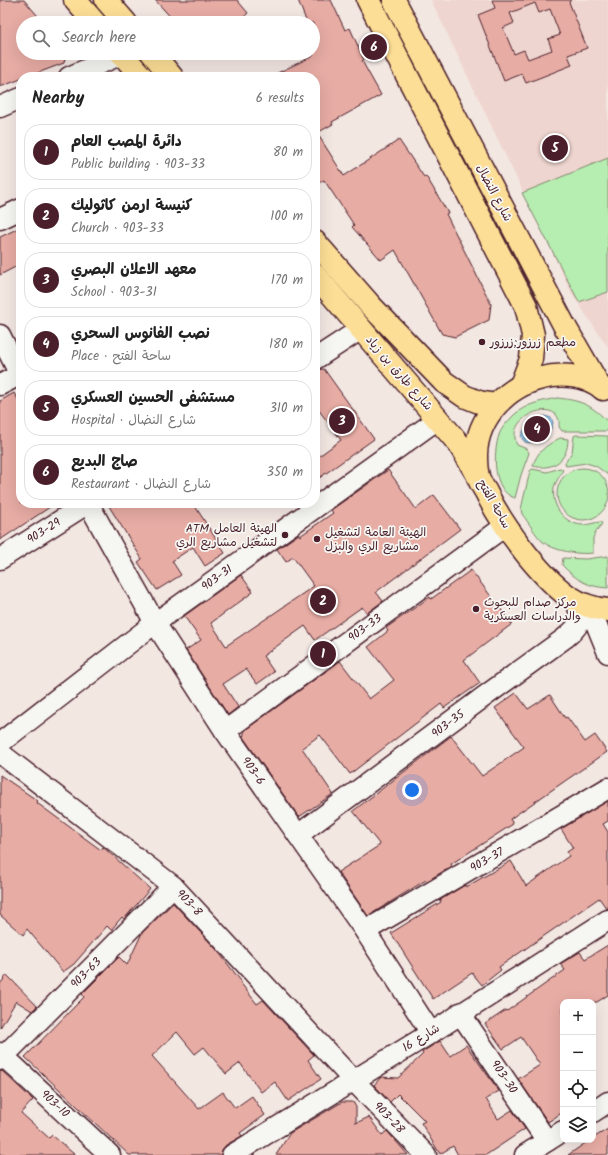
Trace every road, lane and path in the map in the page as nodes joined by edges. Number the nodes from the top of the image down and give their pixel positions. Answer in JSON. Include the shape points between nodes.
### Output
{"nodes":[{"id":1,"x":75,"y":0,"type":"edge"},
{"id":2,"x":106,"y":0,"type":"edge"},
{"id":3,"x":368,"y":0,"type":"edge"},
{"id":4,"x":394,"y":0,"type":"edge"},
{"id":5,"x":89,"y":16,"type":"edge"},
{"id":6,"x":120,"y":16,"type":"edge"},
{"id":7,"x":107,"y":60,"type":"edge"},
{"id":8,"x":126,"y":60,"type":"edge"},
{"id":9,"x":158,"y":60,"type":"edge"},
{"id":10,"x":80,"y":72,"type":"edge"},
{"id":11,"x":137,"y":72,"type":"edge"},
{"id":12,"x":168,"y":72,"type":"edge"},
{"id":13,"x":16,"y":100,"type":"edge"},
{"id":14,"x":0,"y":107,"type":"edge"},
{"id":15,"x":16,"y":211,"type":"edge"},
{"id":16,"x":0,"y":219,"type":"edge"},
{"id":17,"x":320,"y":248,"type":"edge"},
{"id":18,"x":320,"y":281,"type":"edge"},
{"id":19,"x":361,"y":329,"type":"junction"},
{"id":20,"x":0,"y":335,"type":"edge"},
{"id":21,"x":320,"y":355,"type":"edge"},
{"id":22,"x":16,"y":367,"type":"edge"},
{"id":23,"x":16,"y":377,"type":"edge"},
{"id":24,"x":0,"y":385,"type":"edge"},
{"id":25,"x":521,"y":385,"type":"junction"},
{"id":26,"x":603,"y":389,"type":"edge"},
{"id":27,"x":496,"y":405,"type":"junction"},
{"id":28,"x":438,"y":419,"type":"junction"},
{"id":29,"x":477,"y":475,"type":"junction"},
{"id":30,"x":320,"y":504,"type":"edge"},
{"id":31,"x":80,"y":508,"type":"edge"},
{"id":32,"x":91,"y":508,"type":"edge"},
{"id":33,"x":315,"y":508,"type":"edge"},
{"id":34,"x":505,"y":526,"type":"junction"},
{"id":35,"x":0,"y":559,"type":"edge"},
{"id":36,"x":592,"y":606,"type":"edge"},
{"id":37,"x":155,"y":623,"type":"junction"},
{"id":38,"x":608,"y":653,"type":"edge"},
{"id":39,"x":225,"y":731,"type":"junction"},
{"id":40,"x":0,"y":743,"type":"edge"},
{"id":41,"x":0,"y":754,"type":"edge"},
{"id":42,"x":608,"y":788,"type":"edge"},
{"id":43,"x":298,"y":835,"type":"junction"},
{"id":44,"x":173,"y":886,"type":"junction"},
{"id":45,"x":608,"y":920,"type":"edge"},
{"id":46,"x":365,"y":931,"type":"junction"},
{"id":47,"x":460,"y":1013,"type":"junction"},
{"id":48,"x":430,"y":1033,"type":"junction"},
{"id":49,"x":1,"y":1057,"type":"edge"},
{"id":50,"x":352,"y":1080,"type":"junction"},
{"id":51,"x":608,"y":1102,"type":"edge"},
{"id":52,"x":596,"y":1110,"type":"edge"},
{"id":53,"x":555,"y":1136,"type":"edge"},
{"id":54,"x":110,"y":1155,"type":"edge"},
{"id":55,"x":232,"y":1155,"type":"edge"},
{"id":56,"x":426,"y":1155,"type":"edge"},
{"id":57,"x":525,"y":1155,"type":"edge"}],
"edges":[{"from":1,"to":5,"type":"main road"},
{"from":2,"to":6,"type":"main road"},
{"from":3,"to":25,"type":"main road","name":"شارع النضال","via":[[526,306],[533,335],[531,359]]},
{"from":4,"to":26,"type":"main road","name":"شارع النضال","via":[[564,325]]},
{"from":7,"to":10,"type":"street"},
{"from":8,"to":11,"type":"main road"},
{"from":9,"to":12,"type":"main road"},
{"from":13,"to":14,"type":"street"},
{"from":15,"to":16,"type":"street"},
{"from":17,"to":27,"type":"main road","name":"شارع طارق بن زياد","via":[[371,306],[444,382],[464,396]]},
{"from":18,"to":19,"type":"main road","name":"شارع طارق بن زياد"},
{"from":19,"to":21,"type":"street"},
{"from":19,"to":28,"type":"main road","name":"شارع طارق بن زياد"},
{"from":20,"to":22,"type":"street"},
{"from":23,"to":24,"type":"street"},
{"from":25,"to":26,"type":"main road","name":"ساحة الفتح","via":[[549,376],[565,375],[582,378]]},
{"from":25,"to":27,"type":"main road","name":"ساحة الفتح","via":[[505,395]]},
{"from":27,"to":29,"type":"main road","name":"ساحة الفتح","via":[[478,438]]},
{"from":28,"to":29,"type":"main road","name":"شارع طارق بن زياد","via":[[459,444]]},
{"from":28,"to":30,"type":"street","name":"903-31"},
{"from":29,"to":34,"type":"main road","name":"ساحة الفتح"},
{"from":31,"to":35,"type":"street","name":"903-29"},
{"from":32,"to":37,"type":"street","name":"903-6"},
{"from":33,"to":37,"type":"street","name":"903-31"},
{"from":34,"to":36,"type":"main road","name":"ساحة الفتح","via":[[539,569],[559,588]]},
{"from":34,"to":39,"type":"street","name":"903-33"},
{"from":36,"to":38,"type":"street"},
{"from":36,"to":43,"type":"street","name":"903-35","via":[[580,619],[577,628],[565,638]]},
{"from":37,"to":39,"type":"street","name":"903-6"},
{"from":37,"to":40,"type":"street","name":"903-31"},
{"from":39,"to":43,"type":"street","name":"903-6"},
{"from":41,"to":44,"type":"street","name":"903-8"},
{"from":42,"to":46,"type":"street","name":"903-37"},
{"from":43,"to":46,"type":"street","name":"903-6"},
{"from":44,"to":49,"type":"street","name":"903-63"},
{"from":44,"to":50,"type":"street","name":"903-8"},
{"from":45,"to":47,"type":"street","name":"شارع 16"},
{"from":46,"to":48,"type":"street","name":"903-6"},
{"from":47,"to":48,"type":"street","name":"شارع 16"},
{"from":47,"to":53,"type":"street","name":"903-30"},
{"from":48,"to":50,"type":"street","name":"شارع 16"},
{"from":49,"to":54,"type":"street","name":"903-10"},
{"from":50,"to":55,"type":"street","name":"شارع 16"},
{"from":50,"to":56,"type":"street","name":"903-28"},
{"from":51,"to":52,"type":"street"},
{"from":53,"to":57,"type":"street"}]}
